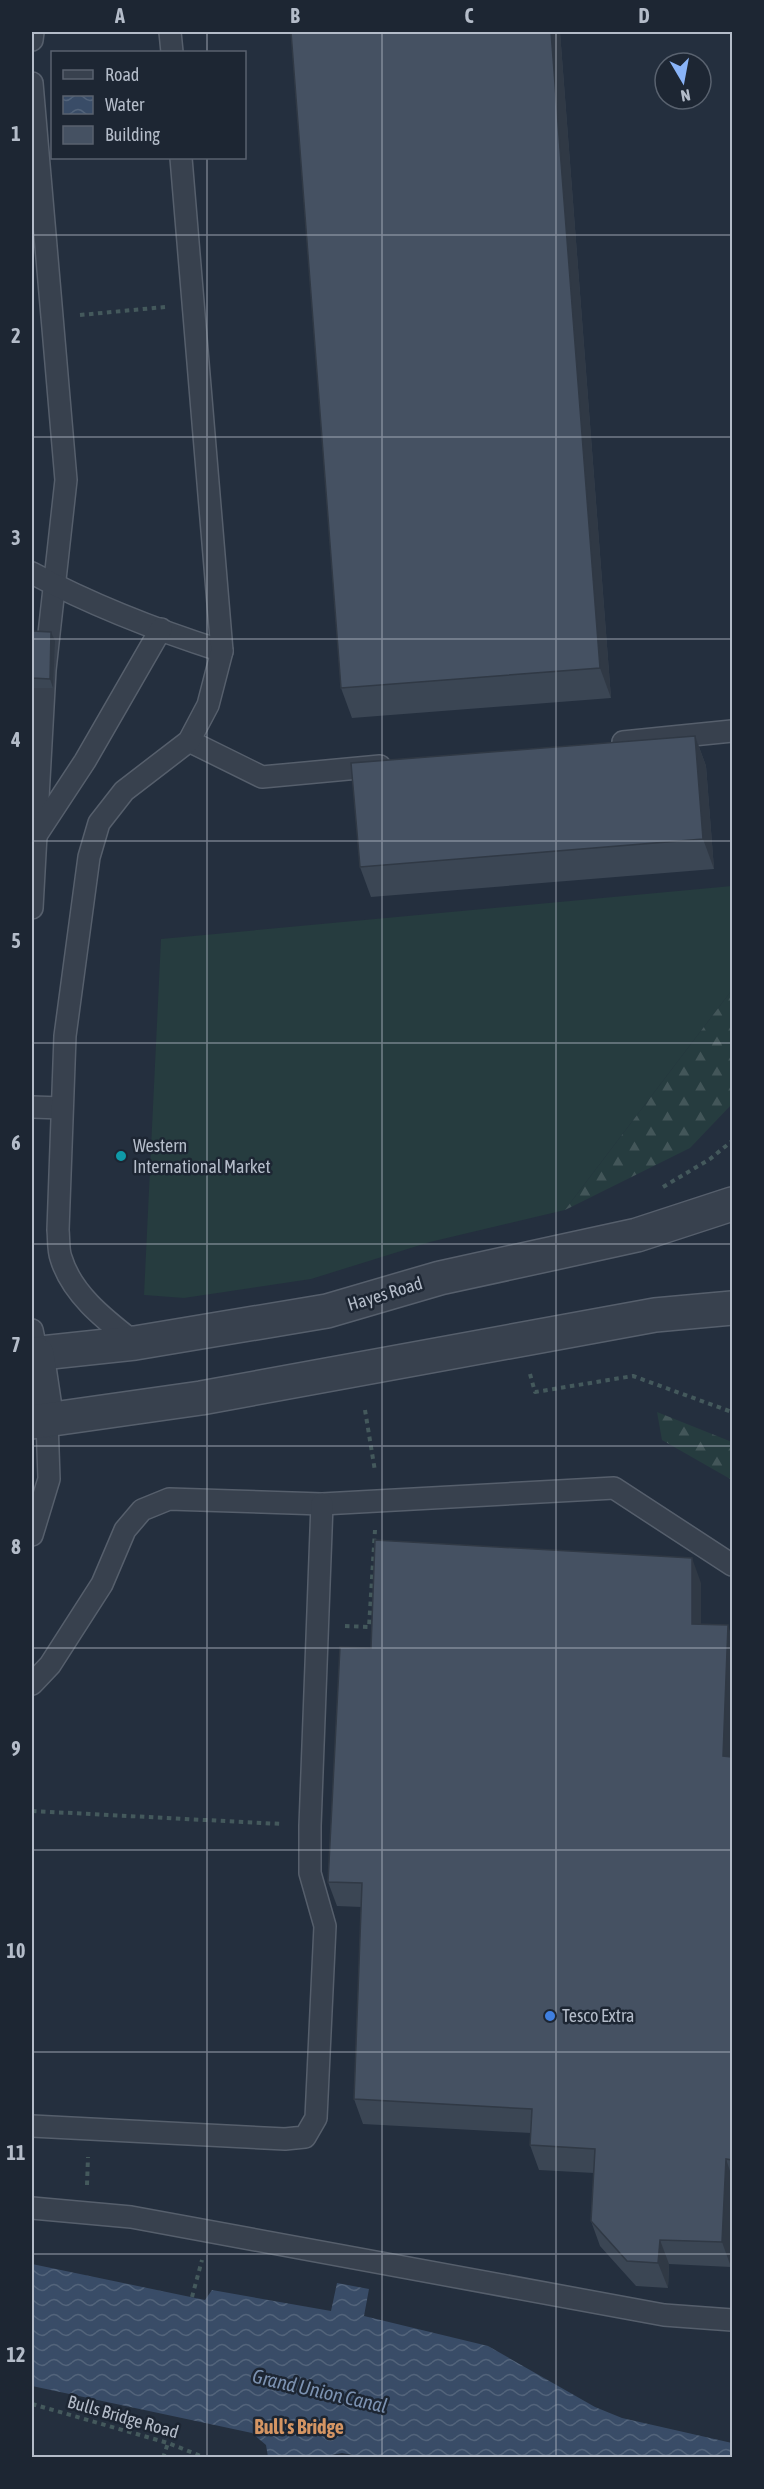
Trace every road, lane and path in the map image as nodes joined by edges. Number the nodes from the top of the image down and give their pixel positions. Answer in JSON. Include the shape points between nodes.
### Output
{"nodes":[{"id":1,"x":33,"y":32,"type":"edge"},
{"id":2,"x":170,"y":32,"type":"edge"},
{"id":3,"x":32,"y":40,"type":"edge"},
{"id":4,"x":172,"y":51,"type":"edge"},
{"id":5,"x":32,"y":83,"type":"edge"},
{"id":6,"x":180,"y":159,"type":"edge"},
{"id":7,"x":193,"y":305,"type":"junction"},
{"id":8,"x":52,"y":317,"type":"junction"},
{"id":9,"x":32,"y":573,"type":"edge"},
{"id":10,"x":54,"y":585,"type":"junction"},
{"id":11,"x":161,"y":628,"type":"junction"},
{"id":12,"x":222,"y":651,"type":"junction"},
{"id":13,"x":732,"y":731,"type":"edge"},
{"id":14,"x":189,"y":741,"type":"junction"},
{"id":15,"x":603,"y":744,"type":"edge"},
{"id":16,"x":404,"y":763,"type":"edge"},
{"id":17,"x":37,"y":835,"type":"junction"},
{"id":18,"x":32,"y":908,"type":"edge"},
{"id":19,"x":32,"y":1107,"type":"edge"},
{"id":20,"x":62,"y":1108,"type":"junction"},
{"id":21,"x":732,"y":1204,"type":"edge"},
{"id":22,"x":732,"y":1308,"type":"edge"},
{"id":23,"x":135,"y":1343,"type":"junction"},
{"id":24,"x":33,"y":1346,"type":"edge"},
{"id":25,"x":532,"y":1381,"type":"dead end"},
{"id":26,"x":365,"y":1410,"type":"dead end"},
{"id":27,"x":732,"y":1412,"type":"edge"},
{"id":28,"x":39,"y":1421,"type":"edge"},
{"id":29,"x":377,"y":1501,"type":"junction"},
{"id":30,"x":322,"y":1504,"type":"junction"},
{"id":31,"x":32,"y":1535,"type":"edge"},
{"id":32,"x":732,"y":1565,"type":"edge"},
{"id":33,"x":319,"y":1626,"type":"junction"},
{"id":34,"x":32,"y":1684,"type":"edge"},
{"id":35,"x":32,"y":1811,"type":"edge"},
{"id":36,"x":310,"y":1826,"type":"junction"},
{"id":37,"x":32,"y":2126,"type":"edge"},
{"id":38,"x":32,"y":2208,"type":"edge"},
{"id":39,"x":732,"y":2319,"type":"edge"},
{"id":40,"x":32,"y":2404,"type":"edge"},
{"id":41,"x":168,"y":2443,"type":"junction"},
{"id":42,"x":163,"y":2457,"type":"edge"},
{"id":43,"x":206,"y":2457,"type":"edge"}],
"edges":[{"from":1,"to":3,"type":"lane"},
{"from":2,"to":4,"type":"lane"},
{"from":5,"to":8,"type":"lane"},
{"from":6,"to":7,"type":"lane"},
{"from":7,"to":8,"type":"path"},
{"from":7,"to":12,"type":"lane"},
{"from":8,"to":10,"type":"lane","via":[[66,480]]},
{"from":9,"to":10,"type":"lane"},
{"from":10,"to":11,"type":"lane"},
{"from":10,"to":17,"type":"lane","via":[[45,670]]},
{"from":11,"to":12,"type":"lane"},
{"from":11,"to":17,"type":"lane","via":[[85,761]]},
{"from":12,"to":14,"type":"lane","via":[[208,705]]},
{"from":13,"to":15,"type":"lane"},
{"from":14,"to":16,"type":"lane","via":[[262,777]]},
{"from":14,"to":20,"type":"lane","via":[[124,791],[99,823],[89,856],[78,923],[65,1036]]},
{"from":17,"to":18,"type":"lane"},
{"from":19,"to":20,"type":"lane"},
{"from":20,"to":23,"type":"lane","via":[[60,1258],[74,1284],[102,1317]]},
{"from":21,"to":23,"type":"street","name":"Hayes Road","via":[[637,1235],[440,1278],[327,1311]]},
{"from":22,"to":28,"type":"street","via":[[655,1315],[201,1398]]},
{"from":23,"to":24,"type":"street","name":"Hayes Road"},
{"from":24,"to":28,"type":"street"},
{"from":25,"to":27,"type":"path","via":[[535,1392],[633,1376]]},
{"from":26,"to":29,"type":"path"},
{"from":28,"to":31,"type":"lane","via":[[49,1479]]},
{"from":29,"to":30,"type":"lane"},
{"from":29,"to":32,"type":"lane","via":[[614,1488]]},
{"from":29,"to":33,"type":"path","via":[[369,1627]]},
{"from":30,"to":33,"type":"lane"},
{"from":30,"to":34,"type":"lane","via":[[169,1499],[142,1510],[125,1530],[96,1593],[50,1665]]},
{"from":33,"to":36,"type":"lane"},
{"from":35,"to":36,"type":"path"},
{"from":36,"to":37,"type":"lane","via":[[310,1873],[326,1926],[316,2118],[305,2137]]},
{"from":38,"to":39,"type":"lane","via":[[131,2217],[664,2315]]},
{"from":40,"to":41,"type":"path","name":"Bulls Bridge Road"},
{"from":41,"to":42,"type":"path"},
{"from":41,"to":43,"type":"path","name":"Bulls Bridge Road"}]}
